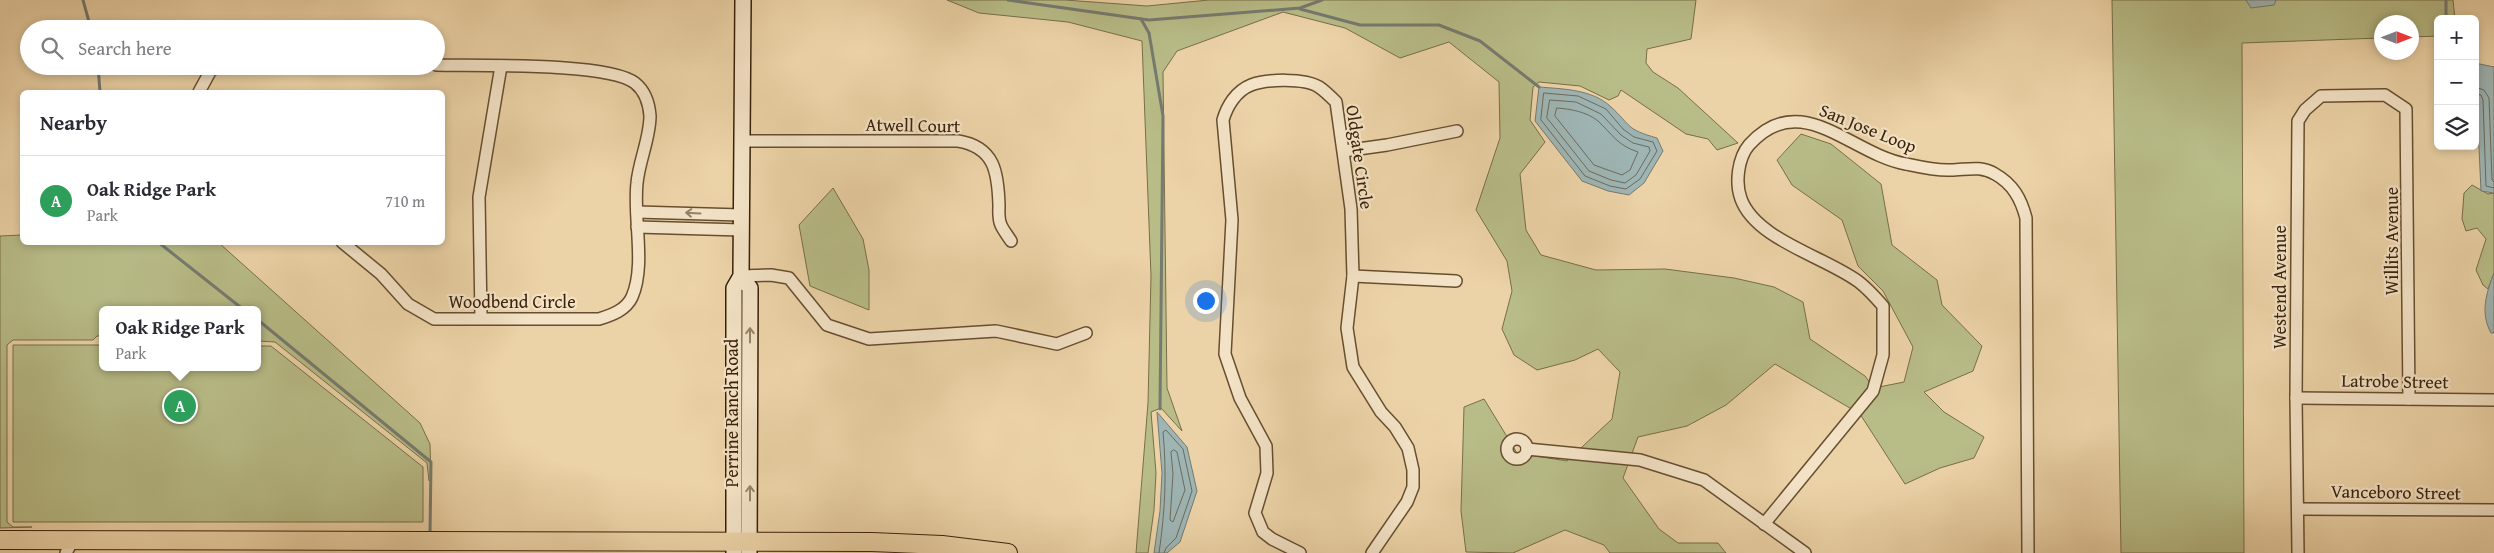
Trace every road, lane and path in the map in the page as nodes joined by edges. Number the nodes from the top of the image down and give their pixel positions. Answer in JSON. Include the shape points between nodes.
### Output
{"nodes":[{"id":1,"x":744,"y":0,"type":"edge"},
{"id":2,"x":445,"y":65,"type":"edge"},
{"id":3,"x":500,"y":66,"type":"junction"},
{"id":4,"x":208,"y":75,"type":"edge"},
{"id":5,"x":200,"y":90,"type":"edge"},
{"id":6,"x":2385,"y":95,"type":"joint"},
{"id":7,"x":1456,"y":132,"type":"dead end"},
{"id":8,"x":742,"y":141,"type":"junction"},
{"id":9,"x":1344,"y":151,"type":"junction"},
{"id":10,"x":637,"y":212,"type":"junction"},
{"id":11,"x":741,"y":222,"type":"junction"},
{"id":12,"x":637,"y":227,"type":"junction"},
{"id":13,"x":1011,"y":241,"type":"dead end"},
{"id":14,"x":346,"y":245,"type":"edge"},
{"id":15,"x":741,"y":276,"type":"junction"},
{"id":16,"x":1353,"y":276,"type":"junction"},
{"id":17,"x":1456,"y":281,"type":"dead end"},
{"id":18,"x":481,"y":318,"type":"junction"},
{"id":19,"x":1086,"y":333,"type":"dead end"},
{"id":20,"x":2296,"y":398,"type":"junction"},
{"id":21,"x":2409,"y":398,"type":"junction"},
{"id":22,"x":2494,"y":400,"type":"edge"},
{"id":23,"x":1527,"y":449,"type":"dead end"},
{"id":24,"x":2298,"y":509,"type":"junction"},
{"id":25,"x":2494,"y":510,"type":"edge"},
{"id":26,"x":1764,"y":524,"type":"junction"},
{"id":27,"x":0,"y":540,"type":"edge"},
{"id":28,"x":872,"y":542,"type":"junction"},
{"id":29,"x":486,"y":547,"type":"edge"},
{"id":30,"x":741,"y":547,"type":"edge"},
{"id":31,"x":72,"y":549,"type":"edge"},
{"id":32,"x":849,"y":553,"type":"edge"},
{"id":33,"x":1008,"y":553,"type":"edge"},
{"id":34,"x":1300,"y":553,"type":"edge"},
{"id":35,"x":1372,"y":553,"type":"edge"},
{"id":36,"x":1804,"y":553,"type":"edge"},
{"id":37,"x":2028,"y":553,"type":"edge"},
{"id":38,"x":2298,"y":553,"type":"edge"}],
"edges":[{"from":1,"to":8,"type":"street","name":"Perrine Ranch Road"},
{"from":2,"to":3,"type":"street","name":"Woodbend Circle"},
{"from":3,"to":10,"type":"street","name":"Woodbend Circle","via":[[612,72],[634,82],[646,96],[650,117],[636,184]]},
{"from":3,"to":18,"type":"street","via":[[479,197]]},
{"from":4,"to":5,"type":"street"},
{"from":6,"to":20,"type":"street","name":"Westend Avenue","via":[[2321,96],[2298,121]]},
{"from":6,"to":21,"type":"street","name":"Willits Avenue","via":[[2406,108],[2408,121]]},
{"from":7,"to":9,"type":"street"},
{"from":8,"to":11,"type":"street","name":"Perrine Ranch Road"},
{"from":8,"to":13,"type":"street","name":"Atwell Court","via":[[971,143],[992,162],[998,177],[1000,223]]},
{"from":9,"to":16,"type":"street","name":"Oldgate Circle","via":[[1351,209]]},
{"from":9,"to":34,"type":"street","name":"Oldgate Circle","via":[[1336,102],[1318,86],[1298,80],[1250,85],[1226,107],[1223,120],[1232,220],[1226,354],[1240,398],[1266,446],[1267,474],[1255,514],[1262,532]]},
{"from":11,"to":10,"type":"street","one_way":true},
{"from":10,"to":12,"type":"street","name":"Woodbend Circle"},
{"from":11,"to":12,"type":"street"},
{"from":11,"to":15,"type":"street","name":"Perrine Ranch Road"},
{"from":12,"to":18,"type":"street","name":"Woodbend Circle","via":[[632,298],[616,314],[599,319]]},
{"from":14,"to":18,"type":"street","name":"Woodbend Circle","via":[[381,274],[408,304],[434,319]]},
{"from":15,"to":19,"type":"street","via":[[789,278],[827,325],[869,339],[996,331],[1057,344]]},
{"from":15,"to":30,"type":"street","name":"Perrine Ranch Road","via":[[734,288]]},
{"from":16,"to":17,"type":"street"},
{"from":16,"to":35,"type":"street","name":"Oldgate Circle","via":[[1348,328],[1353,367],[1408,448],[1413,470],[1412,487],[1406,502]]},
{"from":20,"to":21,"type":"street","name":"Latrobe Street"},
{"from":20,"to":24,"type":"street","name":"Westend Avenue"},
{"from":21,"to":22,"type":"street","name":"Latrobe Street"},
{"from":23,"to":26,"type":"street","via":[[1640,460],[1704,480]]},
{"from":24,"to":25,"type":"street","name":"Vanceboro Street"},
{"from":24,"to":38,"type":"street","name":"Westend Avenue"},
{"from":26,"to":36,"type":"street"},
{"from":26,"to":37,"type":"street","name":"San Jose Loop","via":[[1873,391],[1883,355],[1883,306],[1859,282],[1753,219],[1741,199],[1738,169],[1746,148],[1760,133],[1776,124],[1795,120],[1814,123],[1903,164],[1951,170],[1968,167],[1992,172],[2007,181],[2021,199],[2026,218]]},
{"from":27,"to":31,"type":"main road"},
{"from":28,"to":30,"type":"main road"},
{"from":28,"to":32,"type":"main road"},
{"from":28,"to":33,"type":"main road","via":[[935,544]]},
{"from":29,"to":30,"type":"main road"},
{"from":29,"to":31,"type":"main road","via":[[466,541]]}]}
